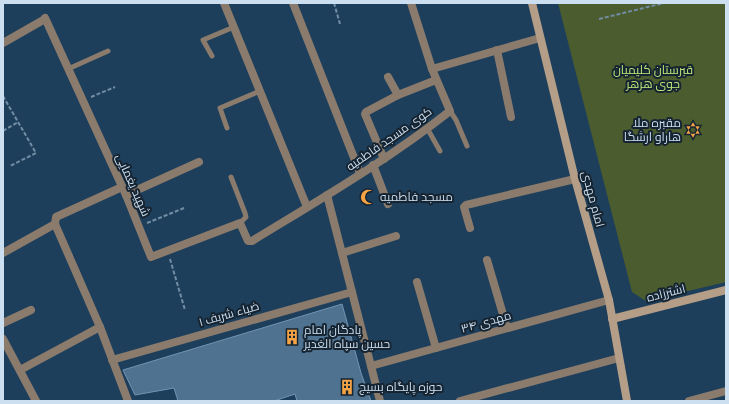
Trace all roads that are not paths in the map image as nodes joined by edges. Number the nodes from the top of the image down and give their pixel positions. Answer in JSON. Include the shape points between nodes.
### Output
{"nodes":[{"id":1,"x":293,"y":3,"type":"edge"},
{"id":2,"x":411,"y":3,"type":"edge"},
{"id":3,"x":532,"y":3,"type":"edge"},
{"id":4,"x":227,"y":4,"type":"edge"},
{"id":5,"x":234,"y":27,"type":"junction"},
{"id":6,"x":540,"y":38,"type":"junction"},
{"id":7,"x":3,"y":43,"type":"edge"},
{"id":8,"x":497,"y":50,"type":"junction"},
{"id":9,"x":108,"y":51,"type":"dead end"},
{"id":10,"x":212,"y":56,"type":"dead end"},
{"id":11,"x":432,"y":68,"type":"junction"},
{"id":12,"x":68,"y":69,"type":"junction"},
{"id":13,"x":388,"y":77,"type":"dead end"},
{"id":14,"x":436,"y":80,"type":"junction"},
{"id":15,"x":260,"y":91,"type":"junction"},
{"id":16,"x":398,"y":95,"type":"junction"},
{"id":17,"x":450,"y":111,"type":"junction"},
{"id":18,"x":511,"y":117,"type":"dead end"},
{"id":19,"x":227,"y":128,"type":"dead end"},
{"id":20,"x":428,"y":128,"type":"junction"},
{"id":21,"x":466,"y":146,"type":"dead end"},
{"id":22,"x":440,"y":151,"type":"dead end"},
{"id":23,"x":384,"y":159,"type":"junction"},
{"id":24,"x":199,"y":162,"type":"dead end"},
{"id":25,"x":373,"y":165,"type":"junction"},
{"id":26,"x":360,"y":174,"type":"junction"},
{"id":27,"x":232,"y":177,"type":"dead end"},
{"id":28,"x":575,"y":179,"type":"junction"},
{"id":29,"x":124,"y":191,"type":"junction"},
{"id":30,"x":327,"y":195,"type":"junction"},
{"id":31,"x":388,"y":204,"type":"dead end"},
{"id":32,"x":307,"y":207,"type":"junction"},
{"id":33,"x":240,"y":223,"type":"junction"},
{"id":34,"x":55,"y":224,"type":"junction"},
{"id":35,"x":470,"y":228,"type":"dead end"},
{"id":36,"x":396,"y":236,"type":"dead end"},
{"id":37,"x":3,"y":253,"type":"edge"},
{"id":38,"x":342,"y":253,"type":"junction"},
{"id":39,"x":487,"y":260,"type":"dead end"},
{"id":40,"x":417,"y":282,"type":"dead end"},
{"id":41,"x":726,"y":290,"type":"edge"},
{"id":42,"x":352,"y":292,"type":"junction"},
{"id":43,"x":608,"y":300,"type":"junction"},
{"id":44,"x":31,"y":310,"type":"dead end"},
{"id":45,"x":612,"y":319,"type":"junction"},
{"id":46,"x":3,"y":323,"type":"edge"},
{"id":47,"x":100,"y":327,"type":"junction"},
{"id":48,"x":507,"y":328,"type":"junction"},
{"id":49,"x":3,"y":339,"type":"edge"},
{"id":50,"x":436,"y":348,"type":"junction"},
{"id":51,"x":619,"y":358,"type":"junction"},
{"id":52,"x":112,"y":360,"type":"junction"},
{"id":53,"x":371,"y":366,"type":"junction"},
{"id":54,"x":20,"y":370,"type":"junction"},
{"id":55,"x":726,"y":391,"type":"edge"},
{"id":56,"x":36,"y":401,"type":"edge"},
{"id":57,"x":128,"y":401,"type":"edge"},
{"id":58,"x":380,"y":401,"type":"edge"},
{"id":59,"x":460,"y":401,"type":"edge"},
{"id":60,"x":627,"y":401,"type":"edge"},
{"id":61,"x":689,"y":401,"type":"edge"}],
"edges":[{"from":1,"to":26,"type":"street"},
{"from":2,"to":11,"type":"street","name":"کوی مسجد فاطمیه"},
{"from":3,"to":6,"type":"main road","name":"امام مهدی"},
{"from":4,"to":5,"type":"street"},
{"from":5,"to":10,"type":"lane","via":[[204,40]]},
{"from":5,"to":15,"type":"street"},
{"from":6,"to":8,"type":"street"},
{"from":6,"to":28,"type":"main road","name":"امام مهدی"},
{"from":7,"to":12,"type":"street","name":"شهید یغمایی","via":[[45,19]]},
{"from":8,"to":11,"type":"street"},
{"from":8,"to":18,"type":"street"},
{"from":9,"to":12,"type":"lane"},
{"from":11,"to":14,"type":"street","name":"کوی مسجد فاطمیه"},
{"from":12,"to":29,"type":"street","name":"شهید یغمایی"},
{"from":13,"to":16,"type":"street"},
{"from":14,"to":16,"type":"street"},
{"from":14,"to":17,"type":"street","name":"کوی مسجد فاطمیه"},
{"from":15,"to":19,"type":"lane","via":[[220,108]]},
{"from":15,"to":32,"type":"street"},
{"from":16,"to":23,"type":"street","via":[[365,114]]},
{"from":17,"to":20,"type":"street","name":"کوی مسجد فاطمیه"},
{"from":17,"to":21,"type":"lane"},
{"from":20,"to":22,"type":"lane"},
{"from":20,"to":23,"type":"street","name":"کوی مسجد فاطمیه"},
{"from":23,"to":25,"type":"street","name":"کوی مسجد فاطمیه"},
{"from":24,"to":29,"type":"street"},
{"from":25,"to":26,"type":"street","name":"کوی مسجد فاطمیه"},
{"from":25,"to":31,"type":"street"},
{"from":26,"to":30,"type":"street","name":"کوی مسجد فاطمیه"},
{"from":27,"to":33,"type":"lane","via":[[246,217]]},
{"from":28,"to":35,"type":"street","via":[[466,205],[464,207]]},
{"from":28,"to":43,"type":"main road","name":"امام مهدی"},
{"from":29,"to":33,"type":"street","name":"شهید یغمایی","via":[[151,257]]},
{"from":29,"to":34,"type":"street","via":[[56,217]]},
{"from":30,"to":32,"type":"street","name":"کوی مسجد فاطمیه"},
{"from":30,"to":38,"type":"street"},
{"from":32,"to":33,"type":"street","name":"کوی مسجد فاطمیه","via":[[252,241],[248,241]]},
{"from":34,"to":37,"type":"street"},
{"from":34,"to":47,"type":"street"},
{"from":36,"to":38,"type":"street"},
{"from":38,"to":42,"type":"street"},
{"from":39,"to":48,"type":"street"},
{"from":40,"to":50,"type":"street"},
{"from":41,"to":45,"type":"main road","name":"اشترزاده"},
{"from":42,"to":52,"type":"street","name":"ضیاء شریف ۱"},
{"from":42,"to":53,"type":"street"},
{"from":43,"to":45,"type":"main road","name":"امام مهدی"},
{"from":43,"to":48,"type":"street","name":"مهدی ۳۴"},
{"from":44,"to":46,"type":"street"},
{"from":45,"to":51,"type":"main road","name":"امام مهدی"},
{"from":47,"to":52,"type":"street"},
{"from":47,"to":54,"type":"street"},
{"from":48,"to":50,"type":"street","name":"مهدی ۳۴"},
{"from":49,"to":54,"type":"street"},
{"from":50,"to":53,"type":"street","name":"مهدی ۳۴"},
{"from":51,"to":59,"type":"street"},
{"from":51,"to":60,"type":"main road","name":"امام مهدی"},
{"from":52,"to":57,"type":"street"},
{"from":53,"to":58,"type":"street"},
{"from":54,"to":56,"type":"street"},
{"from":55,"to":61,"type":"street"}]}
